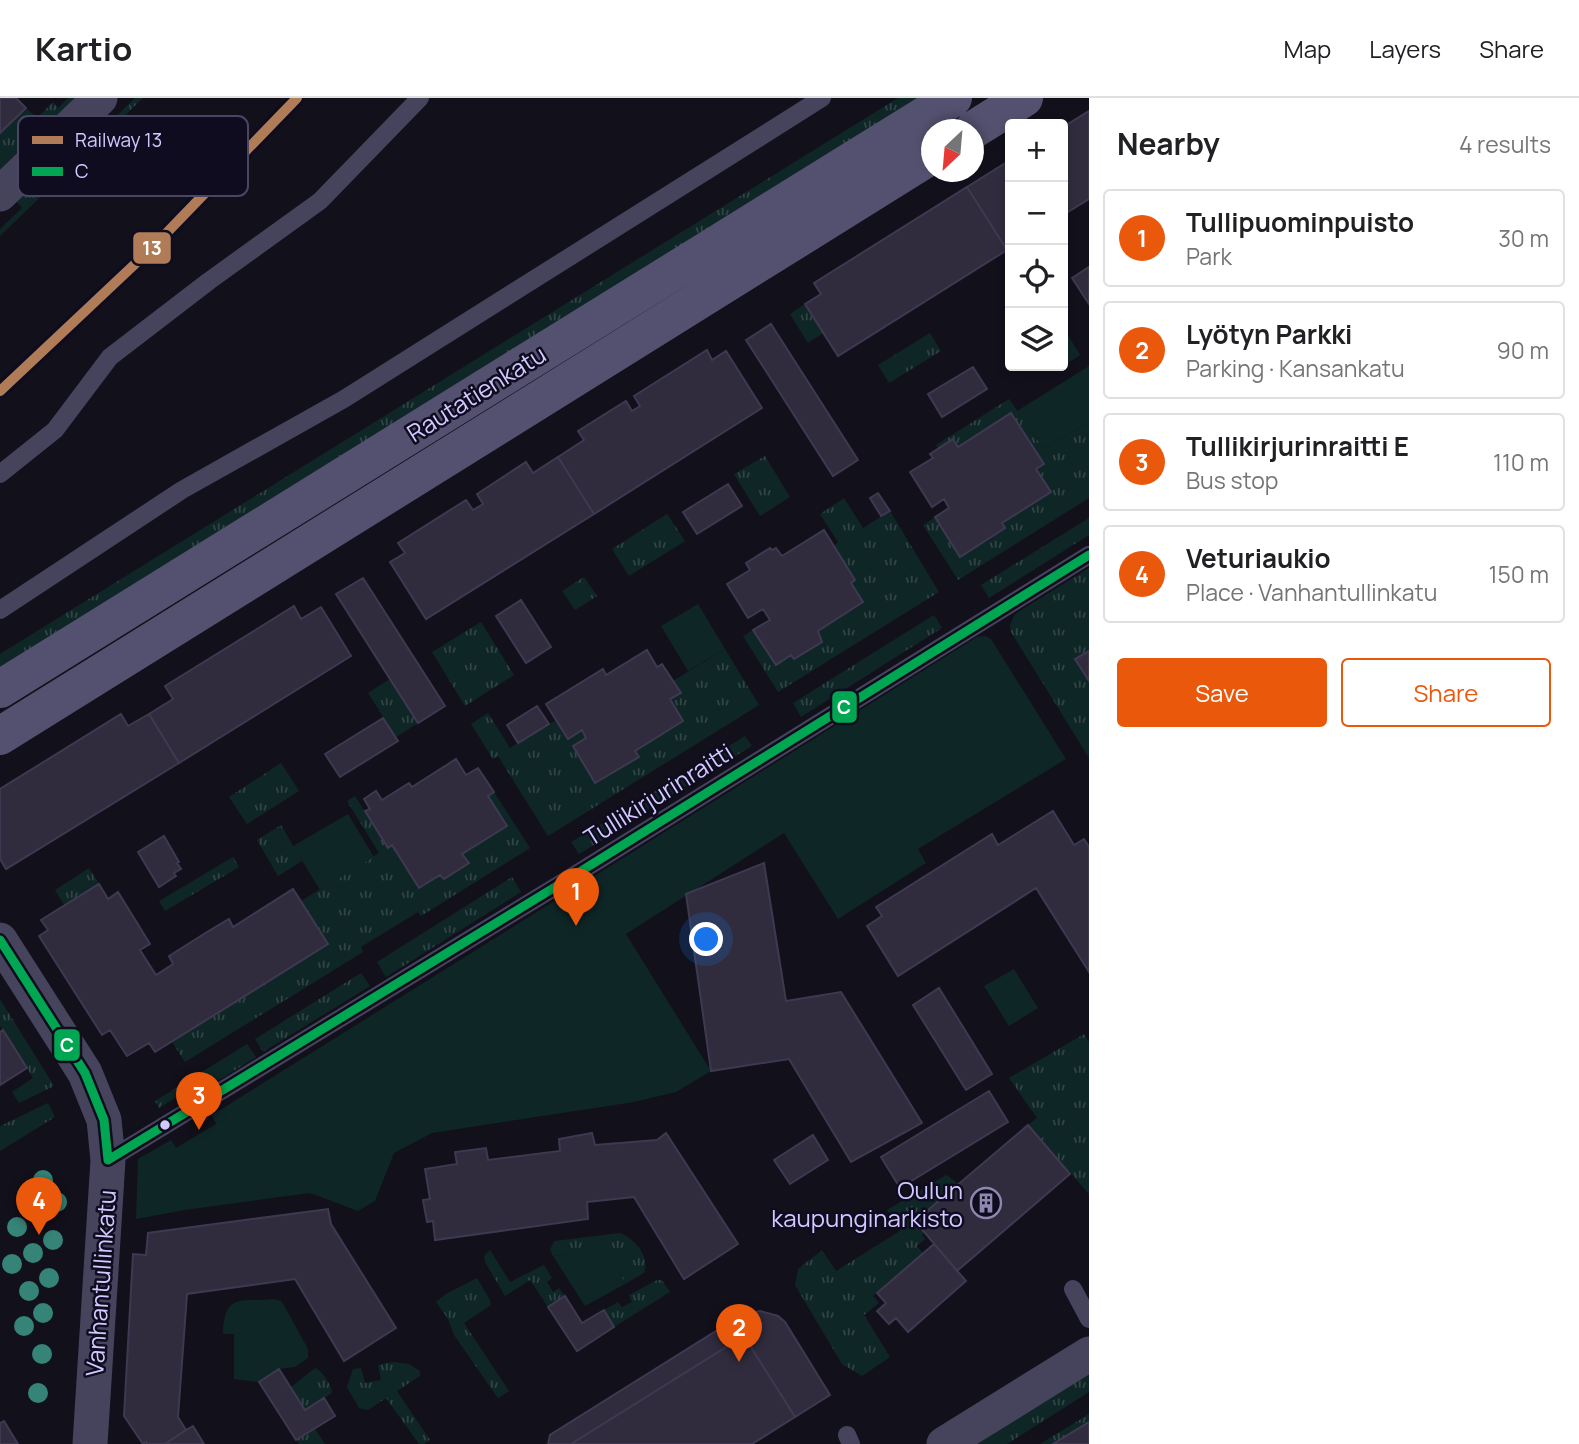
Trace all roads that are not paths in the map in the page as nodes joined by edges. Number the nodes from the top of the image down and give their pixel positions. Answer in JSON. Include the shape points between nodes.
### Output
{"nodes":[{"id":1,"x":100,"y":98,"type":"edge"},
{"id":2,"x":420,"y":98,"type":"edge"},
{"id":3,"x":822,"y":98,"type":"edge"},
{"id":4,"x":953,"y":98,"type":"edge"},
{"id":5,"x":1024,"y":98,"type":"edge"},
{"id":6,"x":81,"y":116,"type":"edge"},
{"id":7,"x":984,"y":123,"type":"edge"},
{"id":8,"x":921,"y":162,"type":"edge"},
{"id":9,"x":18,"y":177,"type":"edge"},
{"id":10,"x":0,"y":194,"type":"edge"},
{"id":11,"x":0,"y":474,"type":"edge"},
{"id":12,"x":1089,"y":555,"type":"edge"},
{"id":13,"x":0,"y":610,"type":"edge"},
{"id":14,"x":0,"y":690,"type":"edge"},
{"id":15,"x":0,"y":736,"type":"edge"},
{"id":16,"x":0,"y":940,"type":"edge"},
{"id":17,"x":108,"y":1160,"type":"junction"},
{"id":18,"x":1073,"y":1289,"type":"dead end"},
{"id":19,"x":1089,"y":1319,"type":"edge"},
{"id":20,"x":1089,"y":1354,"type":"edge"},
{"id":21,"x":90,"y":1444,"type":"edge"},
{"id":22,"x":944,"y":1444,"type":"edge"}],
"edges":[{"from":1,"to":6,"type":"street"},
{"from":2,"to":11,"type":"lane","via":[[320,201],[110,357],[55,430]]},
{"from":3,"to":13,"type":"lane","via":[[344,399],[182,490]]},
{"from":4,"to":14,"type":"main road","name":"Rautatienkatu"},
{"from":5,"to":7,"type":"main road"},
{"from":8,"to":15,"type":"main road","name":"Rautatienkatu"},
{"from":9,"to":10,"type":"street"},
{"from":12,"to":17,"type":"lane","name":"Tullikirjurinraitti"},
{"from":16,"to":17,"type":"street","name":"Vanhantullinkatu","via":[[85,1073],[104,1120]]},
{"from":17,"to":21,"type":"street","name":"Vanhantullinkatu"},
{"from":18,"to":19,"type":"lane"},
{"from":20,"to":22,"type":"street"}]}
